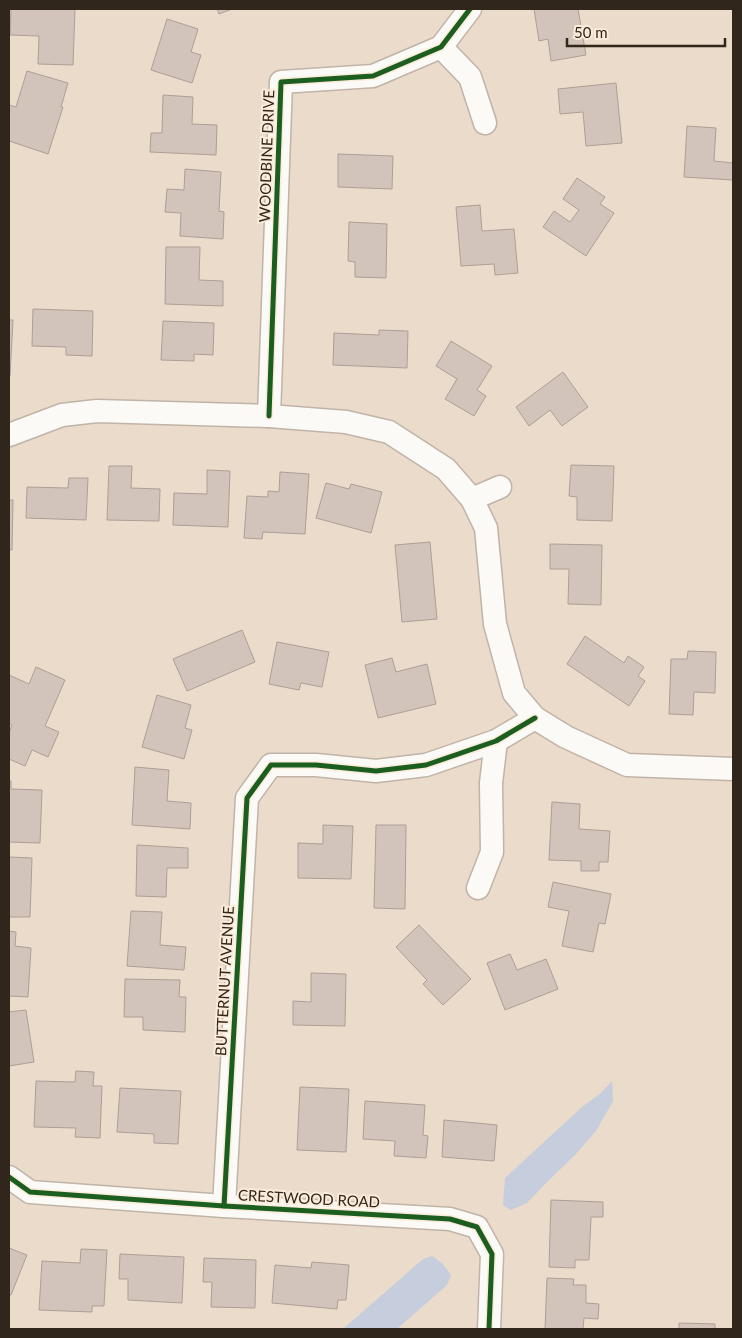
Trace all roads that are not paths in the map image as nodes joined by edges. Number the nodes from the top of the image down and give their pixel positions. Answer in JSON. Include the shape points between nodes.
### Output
{"nodes":[{"id":1,"x":470,"y":9,"type":"edge"},
{"id":2,"x":441,"y":47,"type":"junction"},
{"id":3,"x":484,"y":123,"type":"dead end"},
{"id":4,"x":269,"y":416,"type":"junction"},
{"id":5,"x":9,"y":435,"type":"edge"},
{"id":6,"x":500,"y":487,"type":"dead end"},
{"id":7,"x":472,"y":500,"type":"junction"},
{"id":8,"x":535,"y":718,"type":"junction"},
{"id":9,"x":496,"y":741,"type":"junction"},
{"id":10,"x":733,"y":769,"type":"edge"},
{"id":11,"x":478,"y":888,"type":"dead end"},
{"id":12,"x":9,"y":1177,"type":"edge"},
{"id":13,"x":224,"y":1206,"type":"junction"},
{"id":14,"x":489,"y":1329,"type":"edge"}],
"edges":[{"from":1,"to":2,"type":"street","name":"WOODBINE DRIVE"},
{"from":2,"to":3,"type":"street","via":[[470,77]]},
{"from":2,"to":4,"type":"street","name":"WOODBINE DRIVE","via":[[373,76],[281,82]]},
{"from":4,"to":5,"type":"street","via":[[97,412],[62,415]]},
{"from":4,"to":7,"type":"street","via":[[346,422],[389,432],[446,469]]},
{"from":6,"to":7,"type":"street"},
{"from":7,"to":8,"type":"street","via":[[486,528],[495,624],[514,693]]},
{"from":8,"to":9,"type":"street"},
{"from":8,"to":10,"type":"street","via":[[566,737],[627,766]]},
{"from":9,"to":11,"type":"street","via":[[491,783],[492,852]]},
{"from":9,"to":13,"type":"street","name":"BUTTERNUT AVENUE","via":[[426,765],[384,770],[271,765],[247,798]]},
{"from":12,"to":13,"type":"street","name":"CRESTWOOD ROAD","via":[[30,1192]]},
{"from":13,"to":14,"type":"street","name":"CRESTWOOD ROAD","via":[[450,1219],[477,1227],[492,1254]]}]}
